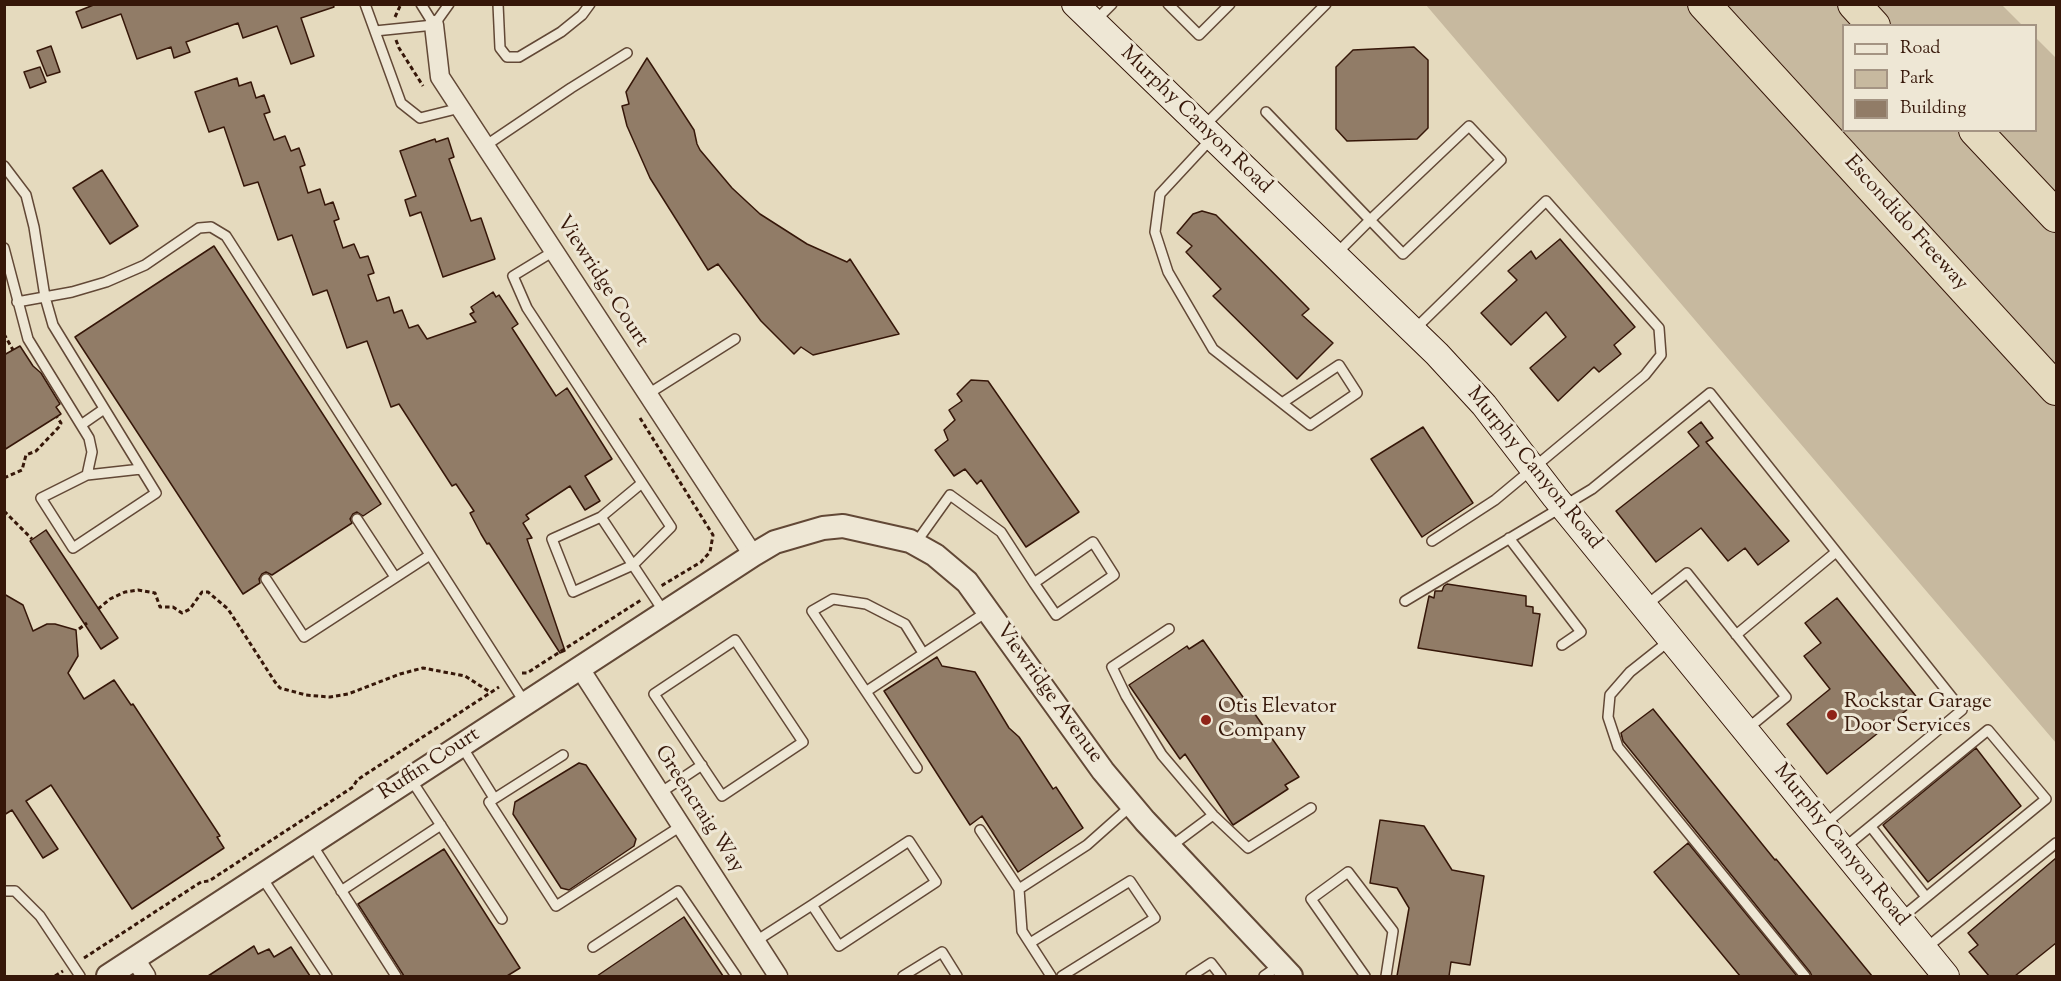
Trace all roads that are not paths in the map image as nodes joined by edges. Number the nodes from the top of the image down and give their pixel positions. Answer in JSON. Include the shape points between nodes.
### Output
{"nodes":[{"id":1,"x":365,"y":4,"type":"edge"},
{"id":2,"x":421,"y":4,"type":"edge"},
{"id":3,"x":449,"y":4,"type":"edge"},
{"id":4,"x":498,"y":4,"type":"edge"},
{"id":5,"x":590,"y":4,"type":"edge"},
{"id":6,"x":1075,"y":4,"type":"edge"},
{"id":7,"x":1112,"y":4,"type":"edge"},
{"id":8,"x":1168,"y":4,"type":"edge"},
{"id":9,"x":1230,"y":4,"type":"edge"},
{"id":10,"x":1326,"y":4,"type":"edge"},
{"id":11,"x":1704,"y":4,"type":"edge"},
{"id":12,"x":1854,"y":4,"type":"edge"},
{"id":13,"x":1094,"y":23,"type":"junction"},
{"id":14,"x":1872,"y":24,"type":"edge"},
{"id":15,"x":434,"y":25,"type":"junction"},
{"id":16,"x":375,"y":31,"type":"junction"},
{"id":17,"x":627,"y":53,"type":"dead end"},
{"id":18,"x":460,"y":108,"type":"junction"},
{"id":19,"x":1266,"y":112,"type":"dead end"},
{"id":20,"x":1207,"y":132,"type":"junction"},
{"id":21,"x":1976,"y":132,"type":"edge"},
{"id":22,"x":485,"y":146,"type":"junction"},
{"id":23,"x":4,"y":166,"type":"edge"},
{"id":24,"x":2056,"y":216,"type":"edge"},
{"id":25,"x":1370,"y":220,"type":"junction"},
{"id":26,"x":4,"y":248,"type":"edge"},
{"id":27,"x":554,"y":251,"type":"junction"},
{"id":28,"x":1335,"y":255,"type":"junction"},
{"id":29,"x":45,"y":297,"type":"junction"},
{"id":30,"x":17,"y":302,"type":"junction"},
{"id":31,"x":1413,"y":331,"type":"junction"},
{"id":32,"x":735,"y":339,"type":"dead end"},
{"id":33,"x":2056,"y":389,"type":"edge"},
{"id":34,"x":648,"y":394,"type":"junction"},
{"id":35,"x":1282,"y":403,"type":"junction"},
{"id":36,"x":104,"y":409,"type":"junction"},
{"id":37,"x":81,"y":424,"type":"junction"},
{"id":38,"x":1533,"y":468,"type":"junction"},
{"id":39,"x":141,"y":469,"type":"junction"},
{"id":40,"x":87,"y":475,"type":"junction"},
{"id":41,"x":642,"y":483,"type":"junction"},
{"id":42,"x":1562,"y":506,"type":"junction"},
{"id":43,"x":602,"y":517,"type":"junction"},
{"id":44,"x":357,"y":519,"type":"dead end"},
{"id":45,"x":1509,"y":538,"type":"junction"},
{"id":46,"x":1432,"y":541,"type":"dead end"},
{"id":47,"x":915,"y":544,"type":"junction"},
{"id":48,"x":1836,"y":552,"type":"junction"},
{"id":49,"x":430,"y":555,"type":"junction"},
{"id":50,"x":753,"y":555,"type":"junction"},
{"id":51,"x":633,"y":565,"type":"junction"},
{"id":52,"x":395,"y":577,"type":"junction"},
{"id":53,"x":266,"y":579,"type":"dead end"},
{"id":54,"x":1034,"y":583,"type":"junction"},
{"id":55,"x":1405,"y":601,"type":"dead end"},
{"id":56,"x":1645,"y":607,"type":"junction"},
{"id":57,"x":988,"y":611,"type":"junction"},
{"id":58,"x":664,"y":612,"type":"junction"},
{"id":59,"x":1169,"y":629,"type":"dead end"},
{"id":60,"x":1737,"y":635,"type":"junction"},
{"id":61,"x":1671,"y":639,"type":"junction"},
{"id":62,"x":1562,"y":645,"type":"dead end"},
{"id":63,"x":923,"y":653,"type":"junction"},
{"id":64,"x":579,"y":667,"type":"junction"},
{"id":65,"x":867,"y":691,"type":"junction"},
{"id":66,"x":525,"y":703,"type":"junction"},
{"id":67,"x":1746,"y":731,"type":"junction"},
{"id":68,"x":461,"y":745,"type":"junction"},
{"id":69,"x":562,"y":755,"type":"dead end"},
{"id":70,"x":702,"y":765,"type":"junction"},
{"id":71,"x":917,"y":768,"type":"dead end"},
{"id":72,"x":411,"y":778,"type":"junction"},
{"id":73,"x":660,"y":793,"type":"junction"},
{"id":74,"x":494,"y":798,"type":"junction"},
{"id":75,"x":1132,"y":805,"type":"junction"},
{"id":76,"x":1311,"y":808,"type":"dead end"},
{"id":77,"x":1213,"y":815,"type":"junction"},
{"id":78,"x":441,"y":825,"type":"junction"},
{"id":79,"x":681,"y":826,"type":"junction"},
{"id":80,"x":1823,"y":826,"type":"junction"},
{"id":81,"x":1871,"y":827,"type":"junction"},
{"id":82,"x":980,"y":830,"type":"dead end"},
{"id":83,"x":311,"y":843,"type":"junction"},
{"id":84,"x":2056,"y":843,"type":"edge"},
{"id":85,"x":1170,"y":847,"type":"junction"},
{"id":86,"x":1843,"y":850,"type":"junction"},
{"id":87,"x":261,"y":876,"type":"junction"},
{"id":88,"x":1019,"y":889,"type":"junction"},
{"id":89,"x":4,"y":891,"type":"edge"},
{"id":90,"x":341,"y":891,"type":"junction"},
{"id":91,"x":1926,"y":897,"type":"junction"},
{"id":92,"x":812,"y":904,"type":"junction"},
{"id":93,"x":502,"y":919,"type":"dead end"},
{"id":94,"x":1899,"y":919,"type":"junction"},
{"id":95,"x":756,"y":941,"type":"junction"},
{"id":96,"x":1030,"y":943,"type":"junction"},
{"id":97,"x":593,"y":947,"type":"dead end"},
{"id":98,"x":1924,"y":950,"type":"junction"},
{"id":99,"x":141,"y":968,"type":"edge"},
{"id":100,"x":1278,"y":973,"type":"edge"},
{"id":101,"x":80,"y":976,"type":"edge"},
{"id":102,"x":108,"y":976,"type":"edge"},
{"id":103,"x":327,"y":976,"type":"edge"},
{"id":104,"x":396,"y":976,"type":"edge"},
{"id":105,"x":735,"y":976,"type":"edge"},
{"id":106,"x":778,"y":976,"type":"edge"},
{"id":107,"x":903,"y":976,"type":"edge"},
{"id":108,"x":957,"y":976,"type":"edge"},
{"id":109,"x":1052,"y":976,"type":"edge"},
{"id":110,"x":1062,"y":976,"type":"edge"},
{"id":111,"x":1191,"y":976,"type":"edge"},
{"id":112,"x":1221,"y":976,"type":"edge"},
{"id":113,"x":1365,"y":976,"type":"edge"},
{"id":114,"x":1386,"y":976,"type":"edge"},
{"id":115,"x":1805,"y":976,"type":"edge"},
{"id":116,"x":1946,"y":976,"type":"edge"}],
"edges":[{"from":1,"to":16,"type":"lane"},
{"from":2,"to":15,"type":"lane"},
{"from":3,"to":15,"type":"lane"},
{"from":4,"to":5,"type":"lane","via":[[500,48],[507,57],[519,57],[561,32]]},
{"from":6,"to":13,"type":"main road","name":"Murphy Canyon Road"},
{"from":7,"to":13,"type":"lane"},
{"from":8,"to":9,"type":"lane","via":[[1199,35]]},
{"from":10,"to":20,"type":"lane"},
{"from":11,"to":33,"type":"highway","name":"Escondido Freeway"},
{"from":12,"to":14,"type":"highway"},
{"from":13,"to":20,"type":"main road","name":"Murphy Canyon Road"},
{"from":15,"to":16,"type":"lane"},
{"from":15,"to":18,"type":"street","name":"Viewridge Court","via":[[440,77]]},
{"from":16,"to":18,"type":"lane","via":[[401,103],[420,118]]},
{"from":17,"to":22,"type":"lane"},
{"from":18,"to":22,"type":"street","name":"Viewridge Court"},
{"from":19,"to":25,"type":"lane"},
{"from":20,"to":28,"type":"main road","name":"Murphy Canyon Road"},
{"from":20,"to":35,"type":"lane","via":[[1160,194],[1155,232],[1168,272],[1213,349]]},
{"from":21,"to":24,"type":"highway"},
{"from":22,"to":27,"type":"street","name":"Viewridge Court"},
{"from":23,"to":29,"type":"lane","via":[[26,195]]},
{"from":25,"to":25,"type":"lane","via":[[1469,126],[1501,160],[1403,254]]},
{"from":25,"to":28,"type":"lane"},
{"from":26,"to":30,"type":"lane"},
{"from":27,"to":34,"type":"street","name":"Viewridge Court"},
{"from":27,"to":41,"type":"lane","via":[[513,276],[527,308]]},
{"from":28,"to":31,"type":"main road","name":"Murphy Canyon Road"},
{"from":29,"to":30,"type":"lane"},
{"from":29,"to":36,"type":"lane","via":[[52,325]]},
{"from":29,"to":49,"type":"lane","via":[[106,282],[145,265],[199,228],[211,227],[226,236]]},
{"from":30,"to":37,"type":"lane","via":[[28,339]]},
{"from":31,"to":38,"type":"main road","name":"Murphy Canyon Road","via":[[1484,405]]},
{"from":31,"to":38,"type":"lane","via":[[1546,201],[1659,328],[1661,355],[1645,375]]},
{"from":32,"to":34,"type":"lane"},
{"from":34,"to":50,"type":"street","name":"Viewridge Court"},
{"from":35,"to":35,"type":"lane","via":[[1310,425],[1357,393],[1340,364]]},
{"from":36,"to":37,"type":"lane"},
{"from":36,"to":39,"type":"lane"},
{"from":37,"to":40,"type":"lane","via":[[92,452]]},
{"from":38,"to":42,"type":"main road","name":"Murphy Canyon Road"},
{"from":38,"to":46,"type":"lane","via":[[1495,500]]},
{"from":39,"to":40,"type":"lane"},
{"from":39,"to":40,"type":"lane","via":[[156,494],[73,548],[41,498]]},
{"from":41,"to":43,"type":"lane"},
{"from":41,"to":51,"type":"lane","via":[[671,527]]},
{"from":42,"to":45,"type":"lane"},
{"from":42,"to":48,"type":"lane","via":[[1592,489],[1710,393]]},
{"from":42,"to":56,"type":"main road","name":"Murphy Canyon Road"},
{"from":43,"to":51,"type":"lane"},
{"from":43,"to":51,"type":"lane","via":[[552,539],[573,592]]},
{"from":44,"to":52,"type":"lane"},
{"from":45,"to":55,"type":"lane"},
{"from":45,"to":62,"type":"lane","via":[[1581,632]]},
{"from":47,"to":50,"type":"street","name":"Viewridge Avenue","via":[[843,526],[775,542]]},
{"from":47,"to":54,"type":"lane","via":[[950,495],[1001,532]]},
{"from":47,"to":57,"type":"street","name":"Viewridge Avenue","via":[[967,582]]},
{"from":48,"to":60,"type":"lane"},
{"from":48,"to":80,"type":"lane","via":[[1962,710]]},
{"from":49,"to":52,"type":"lane"},
{"from":49,"to":66,"type":"lane"},
{"from":50,"to":58,"type":"street","name":"Ruffin Court"},
{"from":51,"to":58,"type":"lane"},
{"from":52,"to":53,"type":"lane","via":[[304,637]]},
{"from":54,"to":54,"type":"lane","via":[[1056,615],[1114,575],[1093,542]]},
{"from":56,"to":60,"type":"lane","via":[[1687,573]]},
{"from":56,"to":61,"type":"main road","name":"Murphy Canyon Road"},
{"from":57,"to":63,"type":"lane"},
{"from":57,"to":75,"type":"street","name":"Viewridge Avenue","via":[[1103,771]]},
{"from":58,"to":64,"type":"street","name":"Ruffin Court"},
{"from":59,"to":77,"type":"lane","via":[[1112,667],[1162,754]]},
{"from":60,"to":67,"type":"lane","via":[[1786,697]]},
{"from":61,"to":67,"type":"main road","name":"Murphy Canyon Road"},
{"from":61,"to":115,"type":"lane","via":[[1630,672],[1610,695],[1608,717],[1617,747]]},
{"from":63,"to":65,"type":"lane"},
{"from":63,"to":65,"type":"lane","via":[[905,624],[866,603],[833,599],[812,611]]},
{"from":64,"to":66,"type":"street","name":"Ruffin Court"},
{"from":64,"to":73,"type":"street","name":"Greencraig Way"},
{"from":65,"to":71,"type":"lane"},
{"from":66,"to":68,"type":"street","name":"Ruffin Court"},
{"from":67,"to":80,"type":"main road","name":"Murphy Canyon Road"},
{"from":68,"to":72,"type":"street","name":"Ruffin Court"},
{"from":68,"to":74,"type":"lane"},
{"from":69,"to":74,"type":"lane"},
{"from":70,"to":70,"type":"lane","via":[[722,796],[803,742],[735,640],[654,694]]},
{"from":70,"to":73,"type":"lane"},
{"from":72,"to":78,"type":"lane"},
{"from":72,"to":83,"type":"street","name":"Ruffin Court"},
{"from":73,"to":79,"type":"street","name":"Greencraig Way"},
{"from":74,"to":79,"type":"lane","via":[[489,802],[556,906]]},
{"from":75,"to":85,"type":"street","name":"Viewridge Avenue"},
{"from":75,"to":88,"type":"lane","via":[[1087,845]]},
{"from":76,"to":77,"type":"lane","via":[[1248,848]]},
{"from":77,"to":85,"type":"lane"},
{"from":78,"to":90,"type":"lane"},
{"from":78,"to":93,"type":"lane"},
{"from":79,"to":95,"type":"street","name":"Greencraig Way"},
{"from":80,"to":86,"type":"main road","name":"Murphy Canyon Road"},
{"from":81,"to":86,"type":"lane"},
{"from":81,"to":91,"type":"lane"},
{"from":81,"to":91,"type":"lane","via":[[1988,730],[2046,799]]},
{"from":82,"to":88,"type":"lane"},
{"from":83,"to":87,"type":"street","name":"Ruffin Court"},
{"from":83,"to":90,"type":"lane"},
{"from":84,"to":98,"type":"lane"},
{"from":85,"to":100,"type":"street","name":"Viewridge Avenue"},
{"from":86,"to":94,"type":"main road","name":"Murphy Canyon Road"},
{"from":87,"to":99,"type":"street","name":"Ruffin Court"},
{"from":87,"to":103,"type":"lane"},
{"from":88,"to":96,"type":"lane","via":[[1022,931]]},
{"from":89,"to":101,"type":"lane","via":[[15,891],[40,916]]},
{"from":90,"to":104,"type":"lane"},
{"from":91,"to":94,"type":"lane"},
{"from":92,"to":92,"type":"lane","via":[[909,841],[936,882],[839,946]]},
{"from":92,"to":95,"type":"lane"},
{"from":94,"to":98,"type":"main road","name":"Murphy Canyon Road"},
{"from":95,"to":106,"type":"street","name":"Greencraig Way"},
{"from":96,"to":109,"type":"lane"},
{"from":96,"to":110,"type":"lane","via":[[1130,880],[1155,918]]},
{"from":97,"to":105,"type":"lane","via":[[678,891]]},
{"from":98,"to":116,"type":"main road","name":"Murphy Canyon Road"},
{"from":99,"to":102,"type":"street","name":"Ruffin Court"},
{"from":107,"to":108,"type":"lane","via":[[942,952]]},
{"from":111,"to":112,"type":"lane","via":[[1211,963]]},
{"from":113,"to":114,"type":"lane","via":[[1311,899],[1348,872],[1393,931]]}]}
